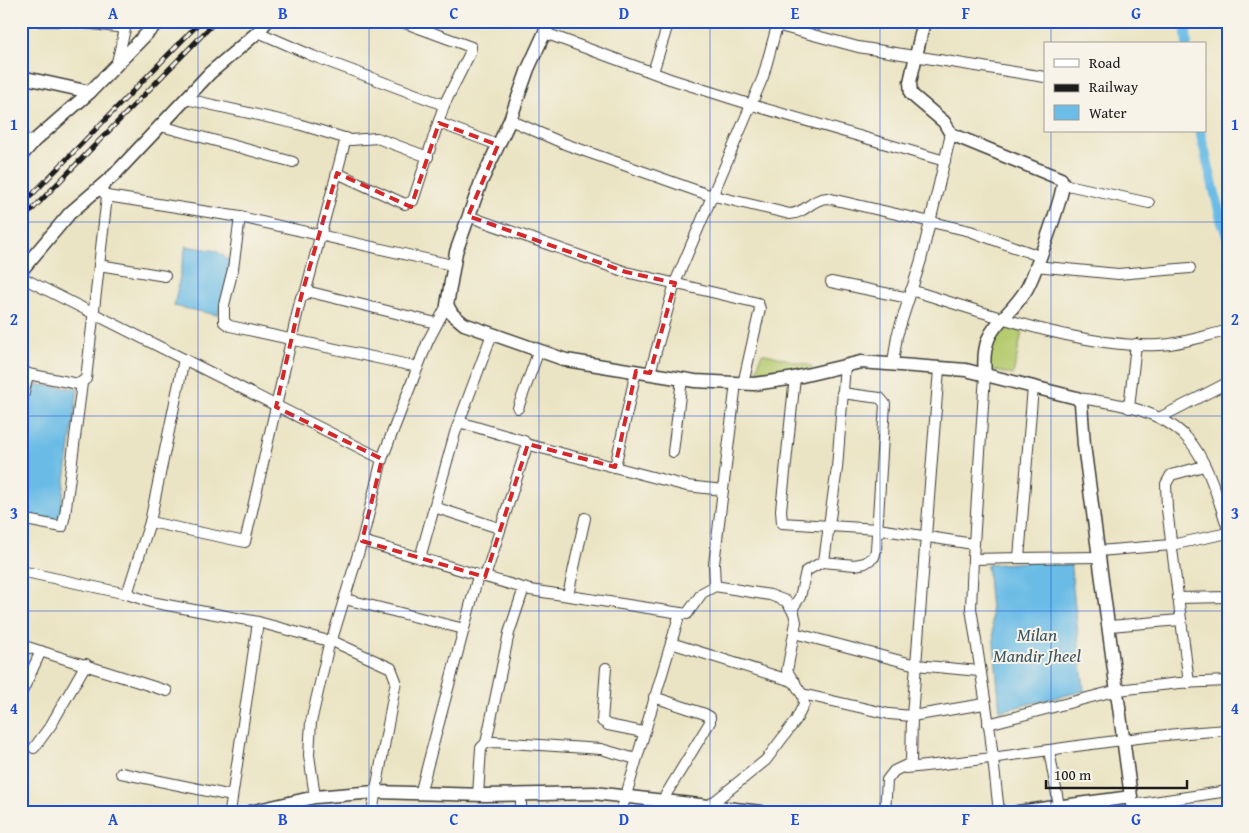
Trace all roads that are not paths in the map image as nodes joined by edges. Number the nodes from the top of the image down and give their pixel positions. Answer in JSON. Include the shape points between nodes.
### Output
{"nodes":[{"id":1,"x":40,"y":21,"type":"edge"},
{"id":2,"x":57,"y":21,"type":"edge"},
{"id":3,"x":68,"y":21,"type":"edge"},
{"id":4,"x":159,"y":21,"type":"edge"},
{"id":5,"x":267,"y":21,"type":"edge"},
{"id":6,"x":400,"y":21,"type":"edge"},
{"id":7,"x":669,"y":21,"type":"edge"},
{"id":8,"x":761,"y":21,"type":"edge"},
{"id":9,"x":924,"y":21,"type":"edge"},
{"id":10,"x":126,"y":25,"type":"edge"},
{"id":11,"x":777,"y":26,"type":"junction"},
{"id":12,"x":548,"y":27,"type":"edge"},
{"id":13,"x":258,"y":32,"type":"junction"},
{"id":14,"x":914,"y":57,"type":"junction"},
{"id":15,"x":117,"y":62,"type":"junction"},
{"id":16,"x":653,"y":72,"type":"junction"},
{"id":17,"x":21,"y":77,"type":"edge"},
{"id":18,"x":1044,"y":77,"type":"edge"},
{"id":19,"x":90,"y":92,"type":"junction"},
{"id":20,"x":186,"y":99,"type":"junction"},
{"id":21,"x":444,"y":105,"type":"junction"},
{"id":22,"x":752,"y":105,"type":"junction"},
{"id":23,"x":510,"y":120,"type":"junction"},
{"id":24,"x":439,"y":123,"type":"junction"},
{"id":25,"x":160,"y":126,"type":"junction"},
{"id":26,"x":950,"y":134,"type":"junction"},
{"id":27,"x":346,"y":138,"type":"junction"},
{"id":28,"x":27,"y":139,"type":"edge"},
{"id":29,"x":498,"y":145,"type":"junction"},
{"id":30,"x":21,"y":156,"type":"edge"},
{"id":31,"x":428,"y":157,"type":"junction"},
{"id":32,"x":945,"y":161,"type":"junction"},
{"id":33,"x":293,"y":162,"type":"dead end"},
{"id":34,"x":337,"y":173,"type":"junction"},
{"id":35,"x":1063,"y":184,"type":"junction"},
{"id":36,"x":103,"y":193,"type":"junction"},
{"id":37,"x":714,"y":197,"type":"junction"},
{"id":38,"x":1149,"y":203,"type":"dead end"},
{"id":39,"x":468,"y":216,"type":"junction"},
{"id":40,"x":240,"y":218,"type":"junction"},
{"id":41,"x":930,"y":221,"type":"junction"},
{"id":42,"x":321,"y":237,"type":"junction"},
{"id":43,"x":1037,"y":261,"type":"junction"},
{"id":44,"x":99,"y":265,"type":"junction"},
{"id":45,"x":452,"y":266,"type":"junction"},
{"id":46,"x":1190,"y":268,"type":"dead end"},
{"id":47,"x":21,"y":271,"type":"edge"},
{"id":48,"x":165,"y":276,"type":"dead end"},
{"id":49,"x":21,"y":277,"type":"edge"},
{"id":50,"x":831,"y":282,"type":"dead end"},
{"id":51,"x":675,"y":283,"type":"junction"},
{"id":52,"x":305,"y":294,"type":"junction"},
{"id":53,"x":910,"y":294,"type":"junction"},
{"id":54,"x":447,"y":305,"type":"junction"},
{"id":55,"x":93,"y":312,"type":"junction"},
{"id":56,"x":1002,"y":318,"type":"junction"},
{"id":57,"x":436,"y":323,"type":"junction"},
{"id":58,"x":1226,"y":331,"type":"dead end"},
{"id":59,"x":492,"y":334,"type":"junction"},
{"id":60,"x":292,"y":338,"type":"junction"},
{"id":61,"x":1136,"y":344,"type":"junction"},
{"id":62,"x":539,"y":350,"type":"junction"},
{"id":63,"x":184,"y":359,"type":"junction"},
{"id":64,"x":893,"y":363,"type":"junction"},
{"id":65,"x":845,"y":366,"type":"junction"},
{"id":66,"x":418,"y":367,"type":"junction"},
{"id":67,"x":939,"y":369,"type":"junction"},
{"id":68,"x":25,"y":371,"type":"edge"},
{"id":69,"x":636,"y":371,"type":"junction"},
{"id":70,"x":650,"y":373,"type":"junction"},
{"id":71,"x":985,"y":375,"type":"junction"},
{"id":72,"x":795,"y":378,"type":"junction"},
{"id":73,"x":682,"y":379,"type":"junction"},
{"id":74,"x":82,"y":383,"type":"junction"},
{"id":75,"x":739,"y":383,"type":"junction"},
{"id":76,"x":1225,"y":384,"type":"dead end"},
{"id":77,"x":1033,"y":387,"type":"junction"},
{"id":78,"x":842,"y":393,"type":"junction"},
{"id":79,"x":1077,"y":398,"type":"junction"},
{"id":80,"x":21,"y":406,"type":"edge"},
{"id":81,"x":276,"y":407,"type":"junction"},
{"id":82,"x":518,"y":408,"type":"dead end"},
{"id":83,"x":1129,"y":408,"type":"junction"},
{"id":84,"x":1159,"y":418,"type":"junction"},
{"id":85,"x":459,"y":422,"type":"junction"},
{"id":86,"x":526,"y":444,"type":"junction"},
{"id":87,"x":673,"y":452,"type":"dead end"},
{"id":88,"x":382,"y":459,"type":"junction"},
{"id":89,"x":1204,"y":466,"type":"junction"},
{"id":90,"x":615,"y":467,"type":"junction"},
{"id":91,"x":723,"y":490,"type":"junction"},
{"id":92,"x":1223,"y":496,"type":"edge"},
{"id":93,"x":434,"y":507,"type":"junction"},
{"id":94,"x":585,"y":518,"type":"dead end"},
{"id":95,"x":21,"y":519,"type":"edge"},
{"id":96,"x":150,"y":522,"type":"junction"},
{"id":97,"x":830,"y":526,"type":"junction"},
{"id":98,"x":499,"y":528,"type":"junction"},
{"id":99,"x":878,"y":529,"type":"junction"},
{"id":100,"x":1228,"y":529,"type":"edge"},
{"id":101,"x":1228,"y":533,"type":"edge"},
{"id":102,"x":925,"y":536,"type":"junction"},
{"id":103,"x":362,"y":542,"type":"junction"},
{"id":104,"x":973,"y":544,"type":"junction"},
{"id":105,"x":1171,"y":545,"type":"junction"},
{"id":106,"x":1099,"y":554,"type":"junction"},
{"id":107,"x":420,"y":558,"type":"junction"},
{"id":108,"x":1019,"y":558,"type":"junction"},
{"id":109,"x":972,"y":559,"type":"junction"},
{"id":110,"x":824,"y":562,"type":"junction"},
{"id":111,"x":21,"y":570,"type":"edge"},
{"id":112,"x":482,"y":576,"type":"junction"},
{"id":113,"x":715,"y":586,"type":"junction"},
{"id":114,"x":524,"y":588,"type":"junction"},
{"id":115,"x":127,"y":594,"type":"junction"},
{"id":116,"x":568,"y":595,"type":"junction"},
{"id":117,"x":1228,"y":597,"type":"edge"},
{"id":118,"x":1178,"y":598,"type":"junction"},
{"id":119,"x":345,"y":599,"type":"junction"},
{"id":120,"x":792,"y":609,"type":"junction"},
{"id":121,"x":680,"y":613,"type":"junction"},
{"id":122,"x":1180,"y":620,"type":"junction"},
{"id":123,"x":258,"y":622,"type":"junction"},
{"id":124,"x":1110,"y":626,"type":"junction"},
{"id":125,"x":464,"y":629,"type":"junction"},
{"id":126,"x":794,"y":633,"type":"junction"},
{"id":127,"x":330,"y":640,"type":"junction"},
{"id":128,"x":671,"y":643,"type":"junction"},
{"id":129,"x":21,"y":645,"type":"edge"},
{"id":130,"x":41,"y":650,"type":"junction"},
{"id":131,"x":86,"y":664,"type":"junction"},
{"id":132,"x":916,"y":665,"type":"junction"},
{"id":133,"x":606,"y":668,"type":"dead end"},
{"id":134,"x":979,"y":671,"type":"junction"},
{"id":135,"x":1228,"y":681,"type":"edge"},
{"id":136,"x":795,"y":682,"type":"junction"},
{"id":137,"x":1189,"y":683,"type":"junction"},
{"id":138,"x":1118,"y":690,"type":"junction"},
{"id":139,"x":167,"y":691,"type":"dead end"},
{"id":140,"x":21,"y":694,"type":"edge"},
{"id":141,"x":802,"y":694,"type":"junction"},
{"id":142,"x":654,"y":697,"type":"junction"},
{"id":143,"x":984,"y":704,"type":"junction"},
{"id":144,"x":912,"y":716,"type":"junction"},
{"id":145,"x":988,"y":724,"type":"junction"},
{"id":146,"x":1228,"y":730,"type":"edge"},
{"id":147,"x":643,"y":732,"type":"junction"},
{"id":148,"x":1124,"y":740,"type":"junction"},
{"id":149,"x":486,"y":743,"type":"junction"},
{"id":150,"x":34,"y":748,"type":"dead end"},
{"id":151,"x":1049,"y":750,"type":"junction"},
{"id":152,"x":993,"y":758,"type":"junction"},
{"id":153,"x":636,"y":759,"type":"junction"},
{"id":154,"x":905,"y":768,"type":"junction"},
{"id":155,"x":121,"y":774,"type":"dead end"},
{"id":156,"x":1228,"y":791,"type":"edge"},
{"id":157,"x":376,"y":792,"type":"junction"},
{"id":158,"x":420,"y":794,"type":"junction"},
{"id":159,"x":521,"y":794,"type":"junction"},
{"id":160,"x":478,"y":795,"type":"junction"},
{"id":161,"x":232,"y":796,"type":"junction"},
{"id":162,"x":625,"y":797,"type":"junction"},
{"id":163,"x":315,"y":798,"type":"junction"},
{"id":164,"x":662,"y":801,"type":"junction"},
{"id":165,"x":1132,"y":805,"type":"edge"},
{"id":166,"x":285,"y":808,"type":"edge"},
{"id":167,"x":711,"y":808,"type":"edge"},
{"id":168,"x":1060,"y":809,"type":"edge"},
{"id":169,"x":230,"y":812,"type":"edge"},
{"id":170,"x":250,"y":812,"type":"edge"},
{"id":171,"x":372,"y":812,"type":"edge"},
{"id":172,"x":521,"y":812,"type":"edge"},
{"id":173,"x":621,"y":812,"type":"edge"},
{"id":174,"x":761,"y":812,"type":"edge"},
{"id":175,"x":885,"y":812,"type":"edge"},
{"id":176,"x":999,"y":812,"type":"edge"},
{"id":177,"x":1018,"y":812,"type":"edge"}],
"edges":[{"from":1,"to":2,"type":"street"},
{"from":3,"to":10,"type":"street"},
{"from":4,"to":15,"type":"street"},
{"from":5,"to":13,"type":"street"},
{"from":6,"to":21,"type":"street","via":[[471,47]]},
{"from":7,"to":16,"type":"street"},
{"from":8,"to":11,"type":"street"},
{"from":9,"to":14,"type":"street"},
{"from":10,"to":15,"type":"street"},
{"from":11,"to":14,"type":"street","via":[[858,47]]},
{"from":11,"to":22,"type":"street"},
{"from":12,"to":16,"type":"street"},
{"from":12,"to":23,"type":"street","via":[[528,69]]},
{"from":13,"to":20,"type":"street","via":[[210,73]]},
{"from":13,"to":21,"type":"street"},
{"from":14,"to":18,"type":"street"},
{"from":14,"to":26,"type":"street","via":[[911,94],[944,122]]},
{"from":15,"to":19,"type":"street"},
{"from":16,"to":22,"type":"street"},
{"from":17,"to":19,"type":"street"},
{"from":19,"to":28,"type":"street"},
{"from":20,"to":25,"type":"street"},
{"from":20,"to":27,"type":"street"},
{"from":21,"to":24,"type":"street"},
{"from":22,"to":32,"type":"street"},
{"from":22,"to":37,"type":"street"},
{"from":23,"to":29,"type":"street"},
{"from":23,"to":37,"type":"street","via":[[565,144]]},
{"from":24,"to":29,"type":"street"},
{"from":24,"to":31,"type":"street"},
{"from":25,"to":33,"type":"street"},
{"from":25,"to":36,"type":"street"},
{"from":26,"to":32,"type":"street"},
{"from":26,"to":35,"type":"street","via":[[1061,179]]},
{"from":27,"to":31,"type":"street","via":[[377,138]]},
{"from":27,"to":34,"type":"street"},
{"from":28,"to":30,"type":"street"},
{"from":29,"to":39,"type":"street"},
{"from":31,"to":34,"type":"street","via":[[410,203],[404,204]]},
{"from":32,"to":41,"type":"street"},
{"from":34,"to":42,"type":"street"},
{"from":35,"to":38,"type":"street"},
{"from":35,"to":43,"type":"street"},
{"from":36,"to":40,"type":"street"},
{"from":36,"to":44,"type":"street"},
{"from":36,"to":47,"type":"street","via":[[70,213]]},
{"from":37,"to":41,"type":"street","via":[[790,214],[799,214],[819,199],[827,198]]},
{"from":37,"to":51,"type":"street"},
{"from":39,"to":45,"type":"street"},
{"from":39,"to":51,"type":"street","via":[[626,272]]},
{"from":40,"to":42,"type":"street"},
{"from":40,"to":60,"type":"street","via":[[222,317],[224,322],[230,326]]},
{"from":41,"to":43,"type":"street","via":[[970,232]]},
{"from":41,"to":53,"type":"street"},
{"from":42,"to":45,"type":"street"},
{"from":42,"to":52,"type":"street"},
{"from":43,"to":46,"type":"street","via":[[1118,274]]},
{"from":43,"to":56,"type":"street","via":[[1028,288]]},
{"from":44,"to":48,"type":"street"},
{"from":44,"to":55,"type":"street"},
{"from":45,"to":54,"type":"street"},
{"from":49,"to":55,"type":"street"},
{"from":50,"to":53,"type":"street"},
{"from":51,"to":70,"type":"street"},
{"from":51,"to":75,"type":"street","via":[[760,306]]},
{"from":52,"to":57,"type":"street","via":[[310,292]]},
{"from":52,"to":60,"type":"street","via":[[301,297]]},
{"from":53,"to":56,"type":"street"},
{"from":53,"to":64,"type":"street","via":[[897,336]]},
{"from":54,"to":57,"type":"street"},
{"from":54,"to":59,"type":"street","via":[[464,324]]},
{"from":55,"to":63,"type":"street"},
{"from":55,"to":74,"type":"street","via":[[86,379]]},
{"from":56,"to":61,"type":"street","via":[[1088,338]]},
{"from":56,"to":71,"type":"street","via":[[986,338]]},
{"from":57,"to":66,"type":"street"},
{"from":58,"to":61,"type":"street","via":[[1159,345]]},
{"from":59,"to":62,"type":"street"},
{"from":59,"to":85,"type":"street"},
{"from":60,"to":66,"type":"street"},
{"from":60,"to":81,"type":"street"},
{"from":61,"to":83,"type":"street"},
{"from":62,"to":69,"type":"street","via":[[566,360]]},
{"from":62,"to":82,"type":"street"},
{"from":63,"to":81,"type":"street"},
{"from":63,"to":96,"type":"street"},
{"from":64,"to":65,"type":"street","via":[[861,362]]},
{"from":64,"to":67,"type":"street"},
{"from":65,"to":72,"type":"street"},
{"from":65,"to":78,"type":"street"},
{"from":66,"to":88,"type":"street"},
{"from":67,"to":71,"type":"street","via":[[966,370]]},
{"from":67,"to":102,"type":"street"},
{"from":68,"to":74,"type":"street"},
{"from":68,"to":80,"type":"street"},
{"from":69,"to":70,"type":"street"},
{"from":69,"to":90,"type":"street"},
{"from":70,"to":73,"type":"street"},
{"from":71,"to":77,"type":"street"},
{"from":71,"to":104,"type":"street"},
{"from":72,"to":75,"type":"street"},
{"from":72,"to":97,"type":"street","via":[[781,519],[786,525]]},
{"from":73,"to":75,"type":"street"},
{"from":73,"to":87,"type":"street"},
{"from":74,"to":95,"type":"street","via":[[62,526]]},
{"from":75,"to":91,"type":"street"},
{"from":76,"to":84,"type":"street"},
{"from":77,"to":79,"type":"street"},
{"from":77,"to":108,"type":"street"},
{"from":78,"to":97,"type":"street"},
{"from":78,"to":99,"type":"street","via":[[880,398],[885,404]]},
{"from":79,"to":83,"type":"street","via":[[1101,400]]},
{"from":79,"to":106,"type":"street"},
{"from":81,"to":88,"type":"street"},
{"from":81,"to":96,"type":"street","via":[[244,542]]},
{"from":83,"to":84,"type":"street"},
{"from":84,"to":89,"type":"street","via":[[1188,438]]},
{"from":85,"to":86,"type":"street"},
{"from":85,"to":93,"type":"street"},
{"from":86,"to":90,"type":"street"},
{"from":86,"to":98,"type":"street"},
{"from":88,"to":103,"type":"street"},
{"from":89,"to":92,"type":"street"},
{"from":89,"to":105,"type":"street","via":[[1171,475],[1168,479]]},
{"from":90,"to":91,"type":"street","via":[[688,486]]},
{"from":91,"to":113,"type":"street","via":[[714,564]]},
{"from":92,"to":100,"type":"street"},
{"from":93,"to":98,"type":"street"},
{"from":93,"to":107,"type":"street"},
{"from":94,"to":116,"type":"street"},
{"from":96,"to":115,"type":"street"},
{"from":97,"to":99,"type":"street"},
{"from":97,"to":110,"type":"street"},
{"from":98,"to":112,"type":"street"},
{"from":99,"to":102,"type":"street"},
{"from":99,"to":110,"type":"street","via":[[874,557],[865,564]]},
{"from":101,"to":105,"type":"street"},
{"from":102,"to":104,"type":"street"},
{"from":102,"to":132,"type":"street"},
{"from":103,"to":107,"type":"street"},
{"from":103,"to":119,"type":"street"},
{"from":104,"to":109,"type":"street"},
{"from":105,"to":106,"type":"street"},
{"from":105,"to":118,"type":"street"},
{"from":106,"to":108,"type":"street"},
{"from":106,"to":124,"type":"street"},
{"from":107,"to":112,"type":"street"},
{"from":108,"to":109,"type":"street"},
{"from":109,"to":134,"type":"street","via":[[971,608]]},
{"from":110,"to":120,"type":"street","via":[[806,571],[800,597]]},
{"from":111,"to":115,"type":"street"},
{"from":112,"to":114,"type":"street"},
{"from":112,"to":125,"type":"street"},
{"from":113,"to":120,"type":"street","via":[[770,595],[786,601]]},
{"from":113,"to":121,"type":"street","via":[[702,593],[687,614]]},
{"from":114,"to":116,"type":"street"},
{"from":114,"to":149,"type":"street","via":[[507,642]]},
{"from":115,"to":123,"type":"street","via":[[151,602]]},
{"from":116,"to":121,"type":"street"},
{"from":117,"to":118,"type":"street"},
{"from":118,"to":122,"type":"street"},
{"from":119,"to":125,"type":"street"},
{"from":119,"to":127,"type":"street"},
{"from":120,"to":126,"type":"street","via":[[796,622]]},
{"from":121,"to":128,"type":"street"},
{"from":122,"to":124,"type":"street"},
{"from":122,"to":137,"type":"street"},
{"from":123,"to":127,"type":"street"},
{"from":123,"to":161,"type":"street"},
{"from":124,"to":138,"type":"street"},
{"from":125,"to":158,"type":"street"},
{"from":126,"to":132,"type":"street"},
{"from":126,"to":136,"type":"street","via":[[788,671]]},
{"from":127,"to":157,"type":"street","via":[[391,668],[395,674],[393,703]]},
{"from":127,"to":163,"type":"street","via":[[311,722],[309,755]]},
{"from":128,"to":136,"type":"street"},
{"from":128,"to":142,"type":"street"},
{"from":129,"to":130,"type":"street"},
{"from":130,"to":131,"type":"street"},
{"from":130,"to":140,"type":"street"},
{"from":131,"to":139,"type":"street"},
{"from":131,"to":150,"type":"street"},
{"from":132,"to":134,"type":"street"},
{"from":132,"to":144,"type":"street"},
{"from":133,"to":147,"type":"street","via":[[602,721],[608,726]]},
{"from":134,"to":143,"type":"street"},
{"from":135,"to":137,"type":"street"},
{"from":136,"to":141,"type":"street"},
{"from":137,"to":138,"type":"street"},
{"from":138,"to":145,"type":"street"},
{"from":138,"to":148,"type":"street"},
{"from":141,"to":144,"type":"street","via":[[889,714]]},
{"from":141,"to":167,"type":"street","via":[[804,704],[796,720],[766,760]]},
{"from":142,"to":147,"type":"street"},
{"from":142,"to":164,"type":"street","via":[[710,717]]},
{"from":143,"to":144,"type":"street"},
{"from":143,"to":145,"type":"street"},
{"from":144,"to":154,"type":"street","via":[[913,756],[911,764]]},
{"from":145,"to":152,"type":"street"},
{"from":146,"to":148,"type":"street"},
{"from":147,"to":153,"type":"street"},
{"from":148,"to":151,"type":"street"},
{"from":148,"to":165,"type":"street"},
{"from":149,"to":153,"type":"street","via":[[577,746]]},
{"from":149,"to":160,"type":"street","via":[[482,748]]},
{"from":151,"to":152,"type":"street"},
{"from":151,"to":168,"type":"street"},
{"from":152,"to":154,"type":"street"},
{"from":152,"to":176,"type":"street"},
{"from":153,"to":162,"type":"street"},
{"from":154,"to":175,"type":"street","via":[[894,771],[887,780]]},
{"from":155,"to":161,"type":"street"},
{"from":156,"to":165,"type":"street"},
{"from":157,"to":158,"type":"street"},
{"from":157,"to":163,"type":"street"},
{"from":157,"to":171,"type":"street"},
{"from":158,"to":160,"type":"street"},
{"from":159,"to":160,"type":"street"},
{"from":159,"to":162,"type":"street","via":[[594,793]]},
{"from":159,"to":172,"type":"street"},
{"from":161,"to":169,"type":"street"},
{"from":162,"to":164,"type":"street"},
{"from":162,"to":173,"type":"street"},
{"from":163,"to":166,"type":"street"},
{"from":164,"to":167,"type":"street"},
{"from":165,"to":168,"type":"street"},
{"from":166,"to":170,"type":"street"},
{"from":167,"to":174,"type":"street"},
{"from":168,"to":177,"type":"street"}]}
